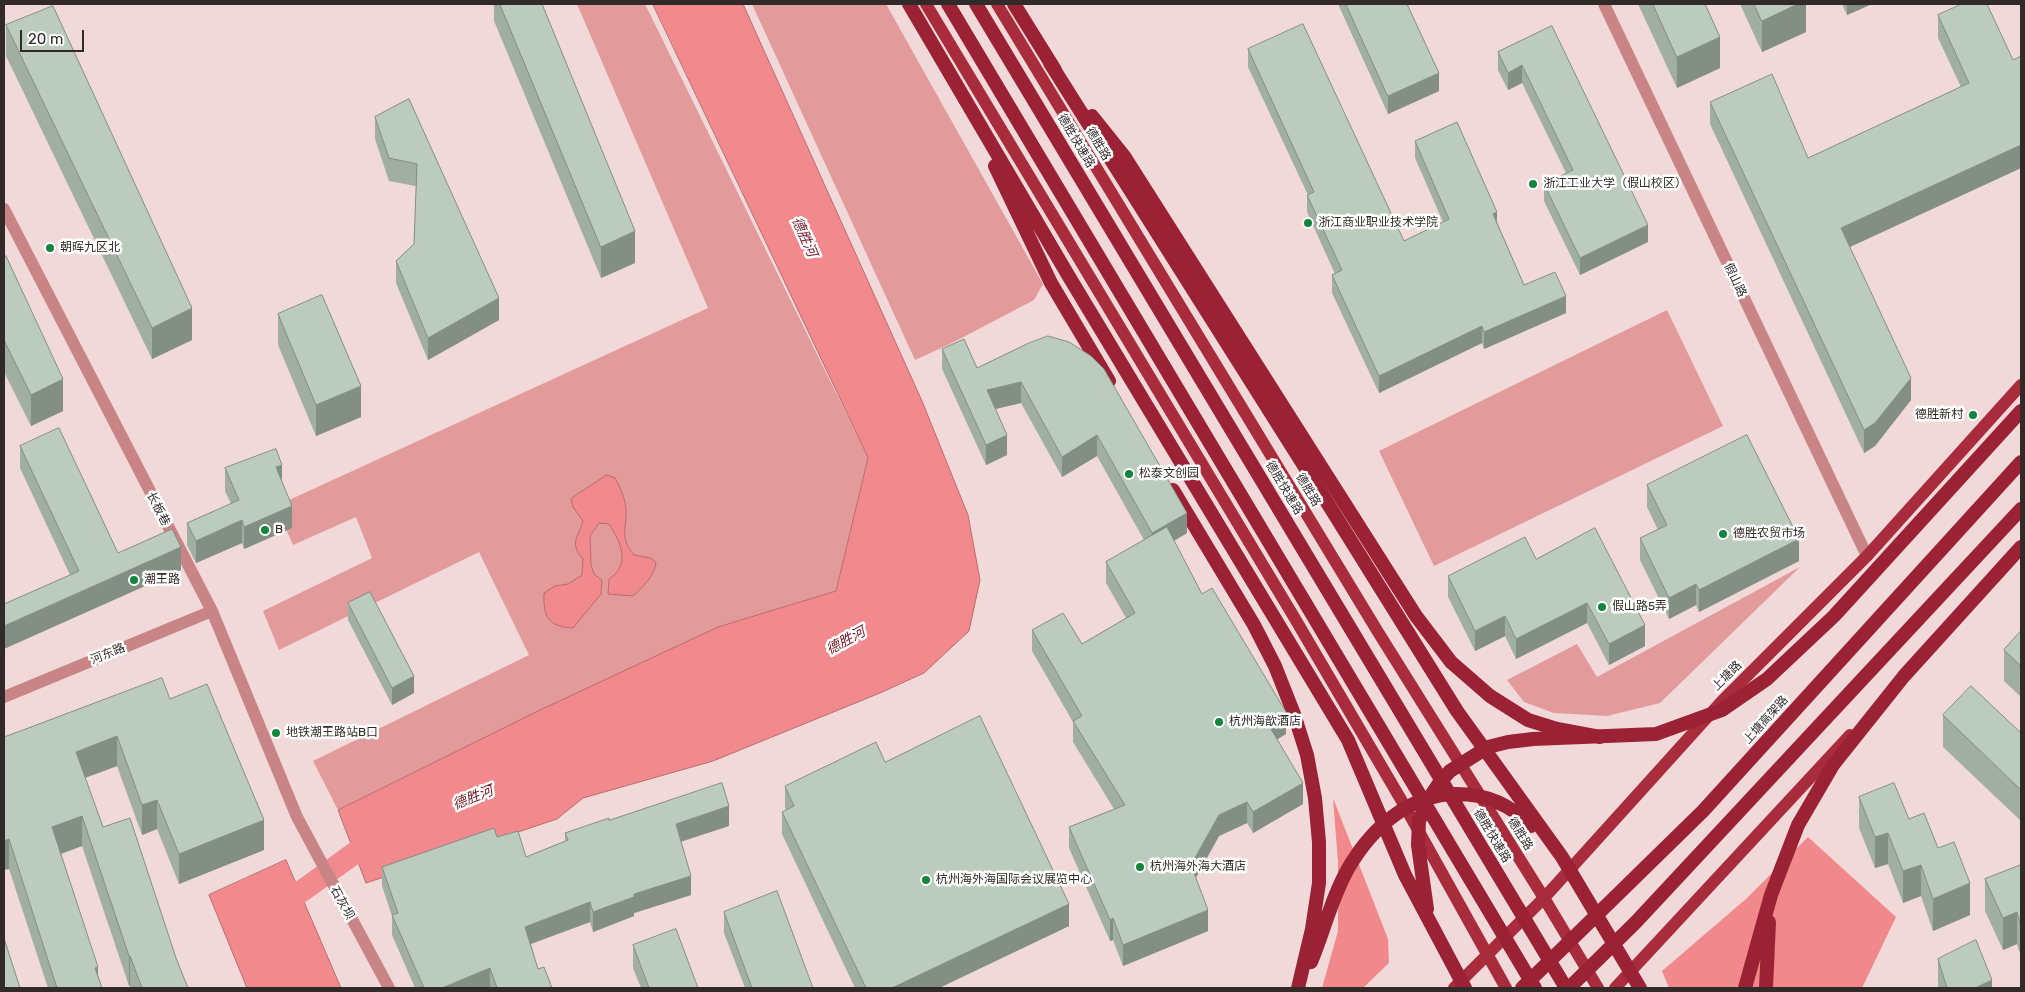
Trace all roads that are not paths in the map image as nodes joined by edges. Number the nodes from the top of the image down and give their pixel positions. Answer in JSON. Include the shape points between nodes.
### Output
{"nodes":[{"id":1,"x":908,"y":4,"type":"edge"},
{"id":2,"x":926,"y":4,"type":"edge"},
{"id":3,"x":948,"y":4,"type":"edge"},
{"id":4,"x":976,"y":4,"type":"edge"},
{"id":5,"x":997,"y":4,"type":"edge"},
{"id":6,"x":1014,"y":4,"type":"edge"},
{"id":7,"x":1604,"y":4,"type":"edge"},
{"id":8,"x":1050,"y":63,"type":"junction"},
{"id":9,"x":950,"y":73,"type":"junction"},
{"id":10,"x":4,"y":209,"type":"edge"},
{"id":11,"x":2021,"y":385,"type":"edge"},
{"id":12,"x":1115,"y":391,"type":"edge"},
{"id":13,"x":2021,"y":411,"type":"edge"},
{"id":14,"x":2021,"y":462,"type":"edge"},
{"id":15,"x":1164,"y":475,"type":"edge"},
{"id":16,"x":2021,"y":509,"type":"edge"},
{"id":17,"x":2021,"y":547,"type":"edge"},
{"id":18,"x":1867,"y":556,"type":"junction"},
{"id":19,"x":2021,"y":556,"type":"edge"},
{"id":20,"x":212,"y":611,"type":"junction"},
{"id":21,"x":4,"y":697,"type":"edge"},
{"id":22,"x":1600,"y":737,"type":"junction"},
{"id":23,"x":296,"y":817,"type":"joint"},
{"id":24,"x":1562,"y":857,"type":"junction"},
{"id":25,"x":1771,"y":895,"type":"junction"},
{"id":26,"x":1544,"y":898,"type":"junction"},
{"id":27,"x":1430,"y":921,"type":"junction"},
{"id":28,"x":1488,"y":954,"type":"junction"},
{"id":29,"x":389,"y":988,"type":"edge"},
{"id":30,"x":1299,"y":988,"type":"edge"},
{"id":31,"x":1454,"y":988,"type":"edge"},
{"id":32,"x":1465,"y":988,"type":"edge"},
{"id":33,"x":1506,"y":988,"type":"edge"},
{"id":34,"x":1522,"y":988,"type":"edge"},
{"id":35,"x":1535,"y":988,"type":"edge"},
{"id":36,"x":1568,"y":988,"type":"edge"},
{"id":37,"x":1598,"y":988,"type":"edge"},
{"id":38,"x":1615,"y":988,"type":"edge"},
{"id":39,"x":1640,"y":988,"type":"edge"},
{"id":40,"x":1745,"y":988,"type":"edge"},
{"id":41,"x":1766,"y":988,"type":"edge"}],
"edges":[{"from":1,"to":9,"type":"highway"},
{"from":2,"to":28,"type":"main road","via":[[1294,617]]},
{"from":3,"to":35,"type":"highway"},
{"from":4,"to":36,"type":"highway","name":"德胜快速路"},
{"from":5,"to":26,"type":"main road","name":"德胜路","via":[[1442,737]]},
{"from":6,"to":8,"type":"highway"},
{"from":7,"to":18,"type":"street","name":"假山路"},
{"from":8,"to":22,"type":"highway","via":[[1124,156],[1416,616],[1450,662],[1490,696],[1528,720]]},
{"from":8,"to":24,"type":"highway","via":[[1457,711]]},
{"from":9,"to":12,"type":"highway","via":[[1051,283]]},
{"from":9,"to":27,"type":"highway","via":[[1348,740],[1405,876]]},
{"from":10,"to":20,"type":"street","name":"长板巷"},
{"from":11,"to":18,"type":"main road","name":"上塘路"},
{"from":13,"to":22,"type":"highway","via":[[1834,616],[1767,679],[1722,710],[1656,734]]},
{"from":14,"to":34,"type":"highway","name":"上塘高架路","via":[[1704,810]]},
{"from":15,"to":30,"type":"highway","via":[[1275,666],[1307,755],[1316,798],[1319,883]]},
{"from":16,"to":36,"type":"highway","via":[[1643,915]]},
{"from":17,"to":25,"type":"highway","via":[[1904,676],[1833,765],[1798,825]]},
{"from":18,"to":26,"type":"main road","name":"上塘路","via":[[1722,701]]},
{"from":19,"to":38,"type":"main road"},
{"from":20,"to":21,"type":"street","name":"河东路"},
{"from":20,"to":23,"type":"street","name":"长板巷"},
{"from":22,"to":27,"type":"highway","via":[[1508,742],[1488,747],[1450,771],[1428,800],[1419,821],[1419,852]]},
{"from":23,"to":29,"type":"street","name":"石灰坝"},
{"from":24,"to":30,"type":"highway","via":[[1522,816],[1491,798],[1444,794],[1415,802],[1394,815],[1370,837],[1349,868]]},
{"from":24,"to":39,"type":"highway"},
{"from":25,"to":40,"type":"highway"},
{"from":25,"to":41,"type":"highway"},
{"from":26,"to":28,"type":"main road","name":"上塘路"},
{"from":26,"to":37,"type":"main road","name":"德胜路"},
{"from":27,"to":32,"type":"highway"},
{"from":28,"to":31,"type":"main road","name":"上塘路"},
{"from":28,"to":33,"type":"main road"}]}
